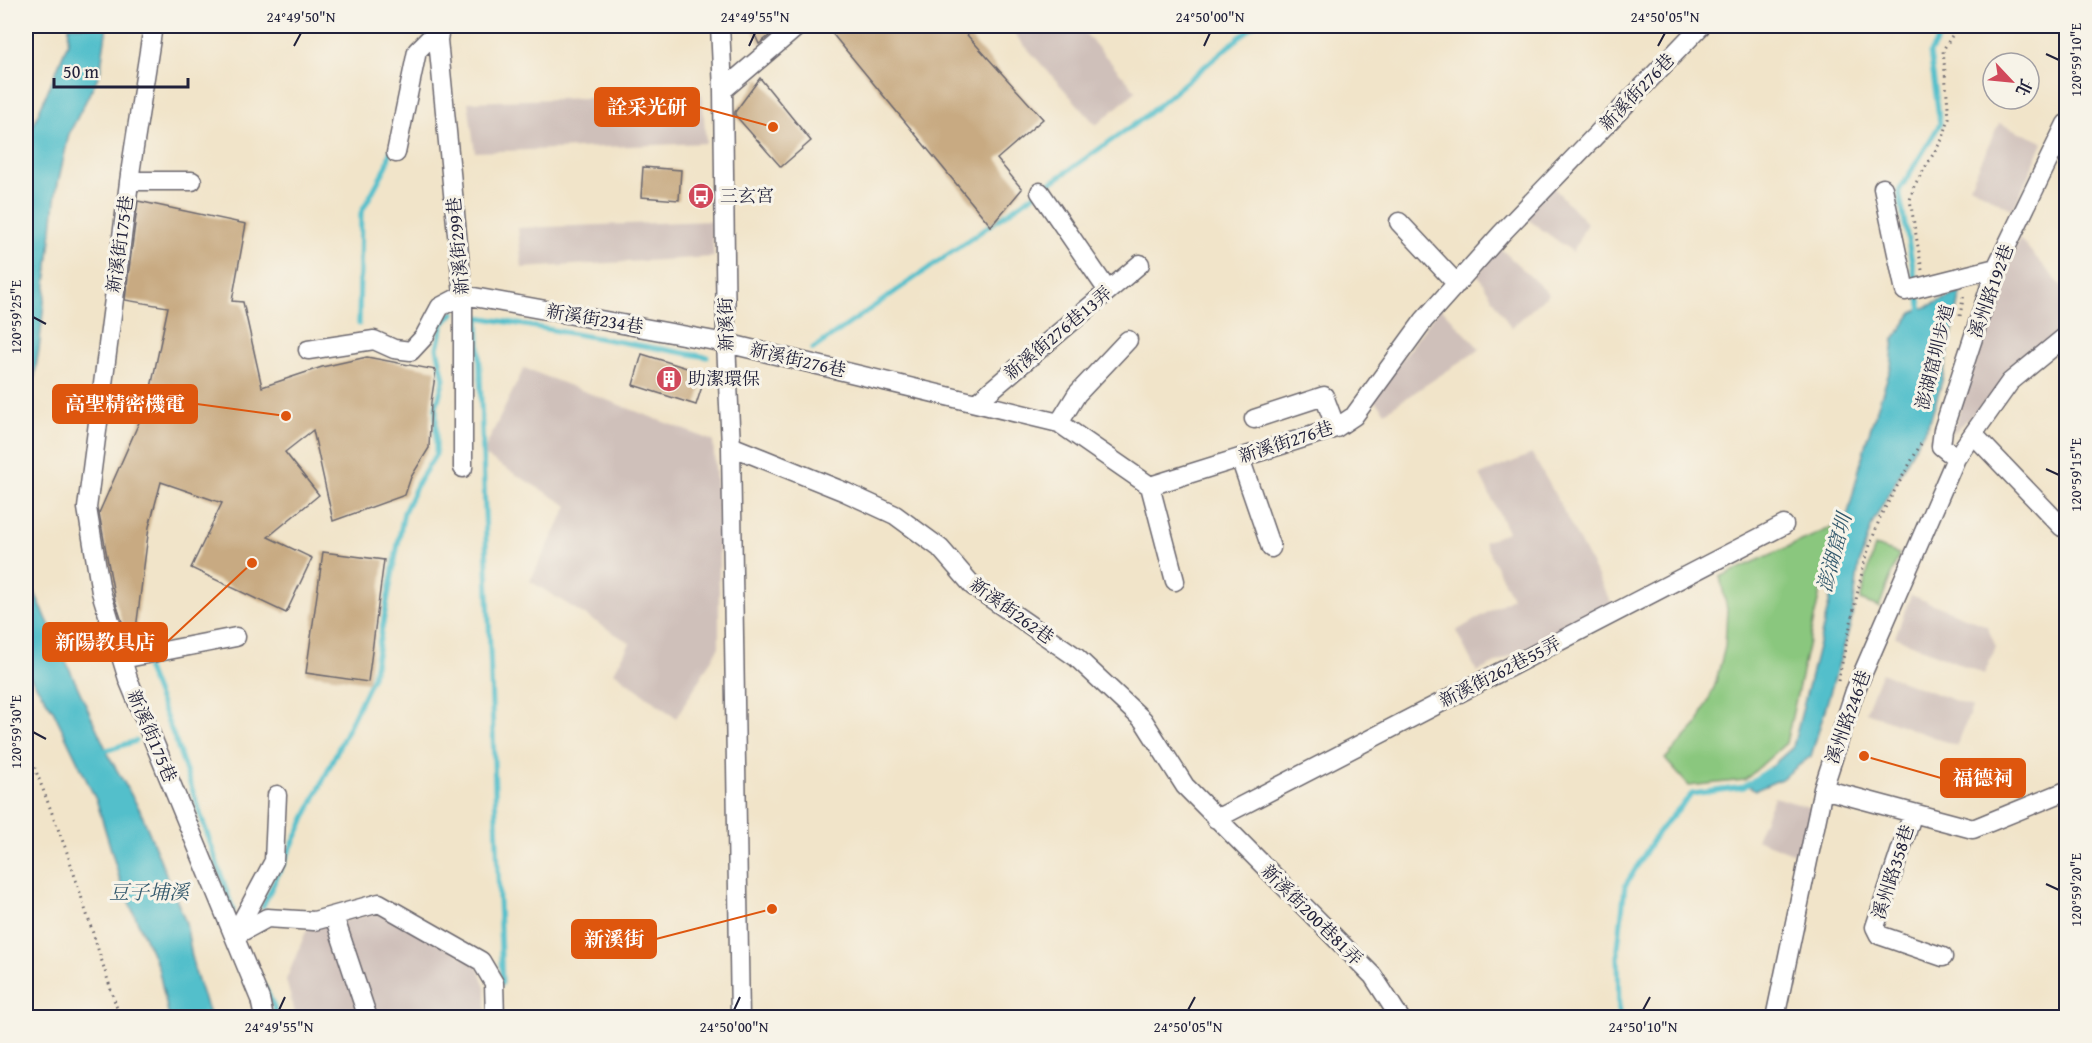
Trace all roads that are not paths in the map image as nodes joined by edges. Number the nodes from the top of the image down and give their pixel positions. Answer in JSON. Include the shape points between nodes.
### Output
{"nodes":[{"id":1,"x":153,"y":26,"type":"edge"},
{"id":2,"x":720,"y":26,"type":"edge"},
{"id":3,"x":798,"y":26,"type":"edge"},
{"id":4,"x":1701,"y":26,"type":"edge"},
{"id":5,"x":441,"y":27,"type":"edge"},
{"id":6,"x":723,"y":90,"type":"junction"},
{"id":7,"x":2067,"y":124,"type":"edge"},
{"id":8,"x":396,"y":153,"type":"dead end"},
{"id":9,"x":129,"y":181,"type":"junction"},
{"id":10,"x":192,"y":181,"type":"dead end"},
{"id":11,"x":1883,"y":188,"type":"dead end"},
{"id":12,"x":1040,"y":192,"type":"dead end"},
{"id":13,"x":1399,"y":222,"type":"dead end"},
{"id":14,"x":1140,"y":264,"type":"dead end"},
{"id":15,"x":1996,"y":268,"type":"junction"},
{"id":16,"x":1457,"y":284,"type":"junction"},
{"id":17,"x":1108,"y":291,"type":"junction"},
{"id":18,"x":463,"y":295,"type":"junction"},
{"id":19,"x":2067,"y":336,"type":"edge"},
{"id":20,"x":1128,"y":340,"type":"dead end"},
{"id":21,"x":726,"y":343,"type":"junction"},
{"id":22,"x":308,"y":351,"type":"dead end"},
{"id":23,"x":976,"y":403,"type":"junction"},
{"id":24,"x":1254,"y":419,"type":"dead end"},
{"id":25,"x":1059,"y":423,"type":"junction"},
{"id":26,"x":1336,"y":428,"type":"junction"},
{"id":27,"x":1973,"y":434,"type":"junction"},
{"id":28,"x":731,"y":446,"type":"junction"},
{"id":29,"x":1240,"y":458,"type":"junction"},
{"id":30,"x":1956,"y":458,"type":"junction"},
{"id":31,"x":463,"y":468,"type":"dead end"},
{"id":32,"x":1150,"y":486,"type":"junction"},
{"id":33,"x":1784,"y":525,"type":"dead end"},
{"id":34,"x":2062,"y":527,"type":"dead end"},
{"id":35,"x":1271,"y":548,"type":"dead end"},
{"id":36,"x":1175,"y":581,"type":"dead end"},
{"id":37,"x":236,"y":637,"type":"dead end"},
{"id":38,"x":122,"y":659,"type":"junction"},
{"id":39,"x":1822,"y":789,"type":"junction"},
{"id":40,"x":2067,"y":791,"type":"edge"},
{"id":41,"x":277,"y":795,"type":"dead end"},
{"id":42,"x":1912,"y":813,"type":"junction"},
{"id":43,"x":1216,"y":819,"type":"junction"},
{"id":44,"x":334,"y":916,"type":"junction"},
{"id":45,"x":234,"y":936,"type":"junction"},
{"id":46,"x":1942,"y":957,"type":"dead end"},
{"id":47,"x":264,"y":1017,"type":"edge"},
{"id":48,"x":368,"y":1017,"type":"edge"},
{"id":49,"x":495,"y":1017,"type":"edge"},
{"id":50,"x":740,"y":1017,"type":"edge"},
{"id":51,"x":1400,"y":1017,"type":"edge"},
{"id":52,"x":1775,"y":1017,"type":"edge"}],
"edges":[{"from":1,"to":9,"type":"street","name":"新溪街175巷"},
{"from":2,"to":6,"type":"street","name":"新溪街"},
{"from":3,"to":6,"type":"street"},
{"from":4,"to":16,"type":"street","name":"新溪街276巷","via":[[1500,234]]},
{"from":5,"to":8,"type":"street","via":[[417,51]]},
{"from":5,"to":18,"type":"street","name":"新溪街299巷","via":[[438,40]]},
{"from":6,"to":21,"type":"street","name":"新溪街"},
{"from":7,"to":15,"type":"street","name":"溪州路192巷"},
{"from":9,"to":10,"type":"street"},
{"from":9,"to":38,"type":"street","name":"新溪街175巷","via":[[87,508],[100,592]]},
{"from":11,"to":15,"type":"street","via":[[1905,291]]},
{"from":12,"to":17,"type":"street"},
{"from":13,"to":16,"type":"street"},
{"from":14,"to":17,"type":"street","name":"新溪街276巷13弄"},
{"from":15,"to":30,"type":"street","name":"溪州路192巷","via":[[1943,430],[1941,446]]},
{"from":16,"to":26,"type":"street","name":"新溪街276巷","via":[[1424,320],[1354,416]]},
{"from":17,"to":23,"type":"street","name":"新溪街276巷13弄"},
{"from":18,"to":21,"type":"street","name":"新溪街234巷"},
{"from":18,"to":22,"type":"street","via":[[440,307],[424,337],[411,351],[374,340]]},
{"from":18,"to":31,"type":"street","name":"新溪街299巷"},
{"from":19,"to":27,"type":"street","name":"溪州路246巷","via":[[2010,382]]},
{"from":20,"to":25,"type":"street","via":[[1077,394]]},
{"from":21,"to":23,"type":"street","name":"新溪街276巷"},
{"from":21,"to":28,"type":"street","name":"新溪街"},
{"from":23,"to":25,"type":"street","name":"新溪街276巷"},
{"from":24,"to":26,"type":"street","via":[[1324,396]]},
{"from":25,"to":32,"type":"street","name":"新溪街276巷"},
{"from":26,"to":29,"type":"street","name":"新溪街276巷"},
{"from":27,"to":30,"type":"street","name":"溪州路246巷"},
{"from":27,"to":34,"type":"street"},
{"from":28,"to":43,"type":"street","name":"新溪街262巷","via":[[895,515],[940,548],[973,586],[1076,657],[1143,720],[1185,786]]},
{"from":28,"to":50,"type":"street","name":"新溪街"},
{"from":29,"to":32,"type":"street","name":"新溪街276巷"},
{"from":29,"to":35,"type":"street"},
{"from":30,"to":39,"type":"street","name":"溪州路246巷","via":[[1855,691]]},
{"from":32,"to":36,"type":"street"},
{"from":33,"to":43,"type":"street","name":"新溪街262巷55弄"},
{"from":37,"to":38,"type":"street"},
{"from":38,"to":45,"type":"street","name":"新溪街175巷"},
{"from":39,"to":42,"type":"street","name":"溪州路358巷"},
{"from":39,"to":52,"type":"street","name":"溪州路246巷"},
{"from":40,"to":42,"type":"street","name":"溪州路358巷","via":[[1973,829]]},
{"from":41,"to":45,"type":"street","via":[[274,861]]},
{"from":42,"to":46,"type":"street","name":"溪州路358巷","via":[[1875,927],[1879,935]]},
{"from":43,"to":51,"type":"street","name":"新溪街200巷81弄","via":[[1373,976]]},
{"from":44,"to":45,"type":"street","via":[[314,921],[267,918]]},
{"from":44,"to":48,"type":"street"},
{"from":44,"to":49,"type":"street","via":[[379,903],[481,961],[494,983]]},
{"from":45,"to":47,"type":"street","name":"新溪街175巷"}]}
